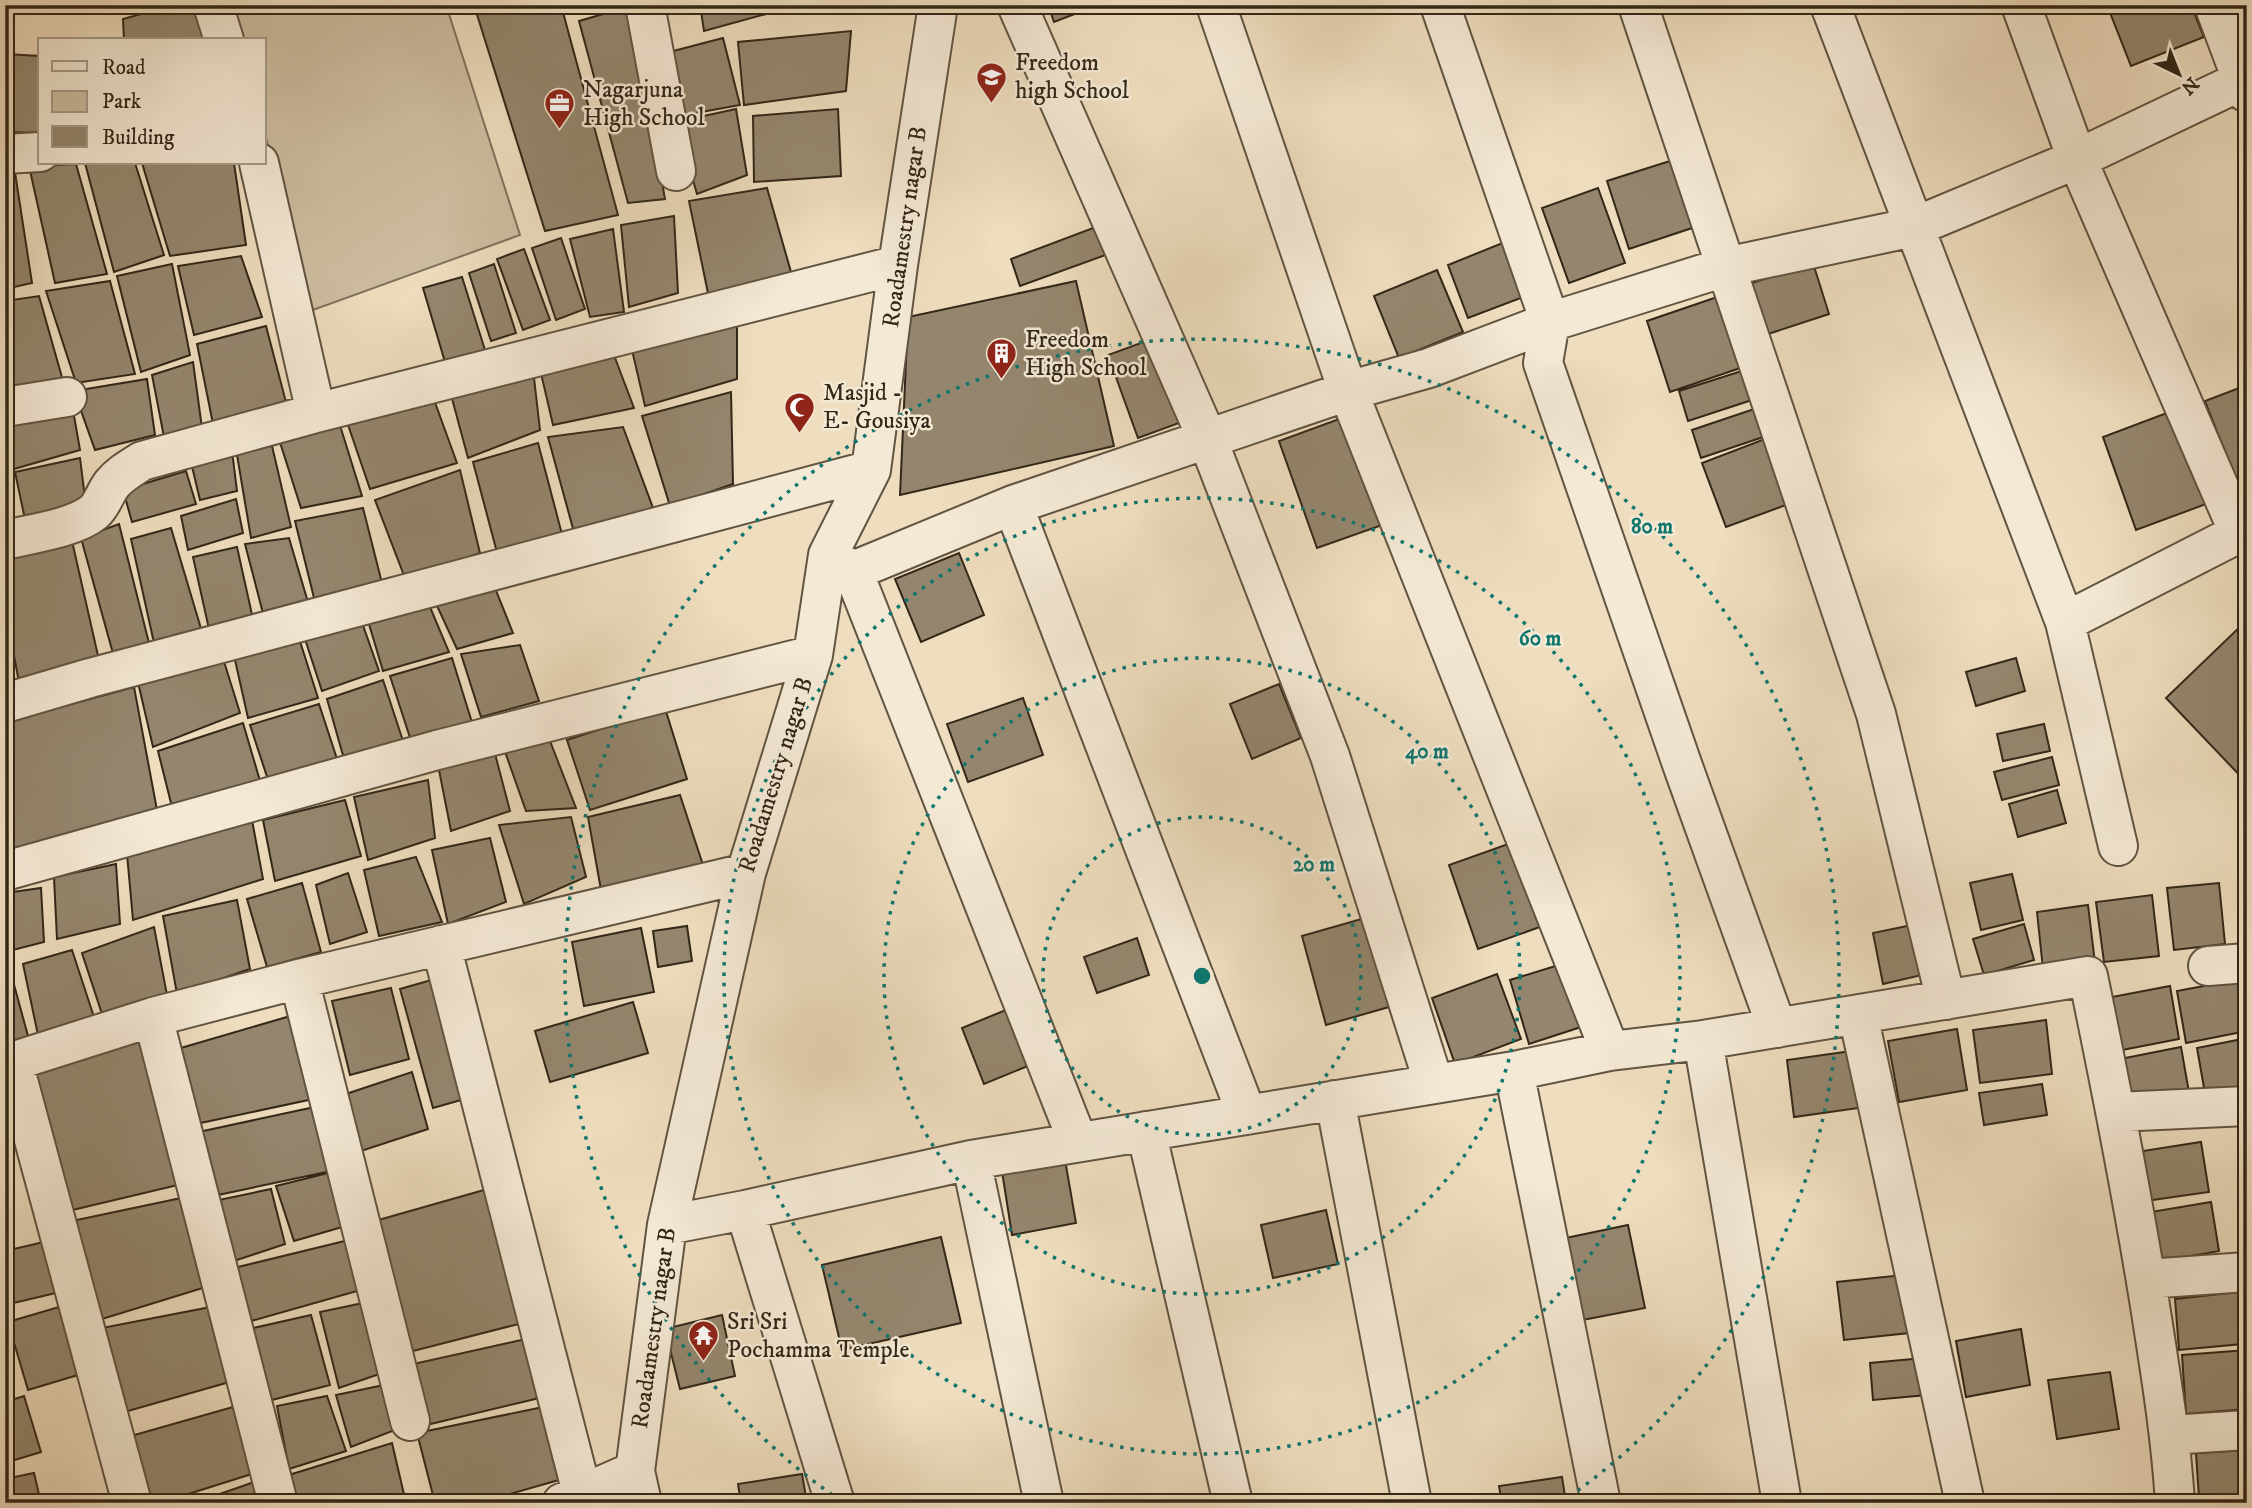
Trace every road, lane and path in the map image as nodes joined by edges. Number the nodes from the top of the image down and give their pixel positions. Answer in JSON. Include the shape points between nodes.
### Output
{"nodes":[{"id":1,"x":213,"y":5,"type":"edge"},
{"id":2,"x":645,"y":5,"type":"edge"},
{"id":3,"x":938,"y":5,"type":"edge"},
{"id":4,"x":1017,"y":5,"type":"edge"},
{"id":5,"x":1216,"y":5,"type":"edge"},
{"id":6,"x":1440,"y":5,"type":"edge"},
{"id":7,"x":1638,"y":5,"type":"edge"},
{"id":8,"x":1830,"y":5,"type":"edge"},
{"id":9,"x":2021,"y":5,"type":"edge"},
{"id":10,"x":2214,"y":5,"type":"edge"},
{"id":11,"x":223,"y":38,"type":"edge"},
{"id":12,"x":2245,"y":83,"type":"edge"},
{"id":13,"x":38,"y":152,"type":"edge"},
{"id":14,"x":5,"y":154,"type":"edge"},
{"id":15,"x":2077,"y":159,"type":"junction"},
{"id":16,"x":259,"y":164,"type":"edge"},
{"id":17,"x":676,"y":171,"type":"dead end"},
{"id":18,"x":1914,"y":227,"type":"junction"},
{"id":19,"x":898,"y":265,"type":"junction"},
{"id":20,"x":1725,"y":268,"type":"junction"},
{"id":21,"x":1550,"y":323,"type":"junction"},
{"id":22,"x":1348,"y":391,"type":"junction"},
{"id":23,"x":67,"y":397,"type":"dead end"},
{"id":24,"x":5,"y":407,"type":"edge"},
{"id":25,"x":316,"y":413,"type":"junction"},
{"id":26,"x":1207,"y":438,"type":"junction"},
{"id":27,"x":872,"y":470,"type":"junction"},
{"id":28,"x":1013,"y":505,"type":"junction"},
{"id":29,"x":2243,"y":531,"type":"edge"},
{"id":30,"x":5,"y":540,"type":"edge"},
{"id":31,"x":840,"y":563,"type":"junction"},
{"id":32,"x":2065,"y":622,"type":"junction"},
{"id":33,"x":813,"y":655,"type":"junction"},
{"id":34,"x":5,"y":703,"type":"edge"},
{"id":35,"x":2118,"y":846,"type":"dead end"},
{"id":36,"x":5,"y":871,"type":"edge"},
{"id":37,"x":746,"y":873,"type":"junction"},
{"id":38,"x":441,"y":945,"type":"junction"},
{"id":39,"x":2247,"y":963,"type":"edge"},
{"id":40,"x":2208,"y":966,"type":"dead end"},
{"id":41,"x":299,"y":979,"type":"junction"},
{"id":42,"x":1946,"y":1000,"type":"junction"},
{"id":43,"x":1858,"y":1015,"type":"junction"},
{"id":44,"x":153,"y":1017,"type":"junction"},
{"id":45,"x":1777,"y":1028,"type":"junction"},
{"id":46,"x":1703,"y":1040,"type":"junction"},
{"id":47,"x":1610,"y":1051,"type":"junction"},
{"id":48,"x":9,"y":1063,"type":"edge"},
{"id":49,"x":1514,"y":1071,"type":"junction"},
{"id":50,"x":1434,"y":1084,"type":"junction"},
{"id":51,"x":1335,"y":1100,"type":"junction"},
{"id":52,"x":2247,"y":1106,"type":"edge"},
{"id":53,"x":2116,"y":1112,"type":"junction"},
{"id":54,"x":1247,"y":1115,"type":"junction"},
{"id":55,"x":1146,"y":1131,"type":"junction"},
{"id":56,"x":1078,"y":1142,"type":"junction"},
{"id":57,"x":971,"y":1160,"type":"junction"},
{"id":58,"x":745,"y":1210,"type":"junction"},
{"id":59,"x":667,"y":1225,"type":"junction"},
{"id":60,"x":2247,"y":1272,"type":"edge"},
{"id":61,"x":2146,"y":1279,"type":"junction"},
{"id":62,"x":410,"y":1421,"type":"dead end"},
{"id":63,"x":2247,"y":1430,"type":"edge"},
{"id":64,"x":2170,"y":1435,"type":"junction"},
{"id":65,"x":638,"y":1487,"type":"edge"},
{"id":66,"x":566,"y":1500,"type":"edge"},
{"id":67,"x":132,"y":1503,"type":"edge"},
{"id":68,"x":278,"y":1503,"type":"edge"},
{"id":69,"x":835,"y":1503,"type":"edge"},
{"id":70,"x":1044,"y":1503,"type":"edge"},
{"id":71,"x":1233,"y":1503,"type":"edge"},
{"id":72,"x":1412,"y":1503,"type":"edge"},
{"id":73,"x":1601,"y":1503,"type":"edge"},
{"id":74,"x":1782,"y":1503,"type":"edge"},
{"id":75,"x":1965,"y":1503,"type":"edge"},
{"id":76,"x":2175,"y":1503,"type":"edge"}],
"edges":[{"from":1,"to":11,"type":"street"},
{"from":2,"to":17,"type":"street"},
{"from":3,"to":19,"type":"street","name":"Roadamestry nagar B"},
{"from":4,"to":26,"type":"street"},
{"from":5,"to":22,"type":"street"},
{"from":6,"to":21,"type":"street"},
{"from":7,"to":20,"type":"street"},
{"from":8,"to":18,"type":"street"},
{"from":9,"to":15,"type":"street"},
{"from":10,"to":12,"type":"street"},
{"from":12,"to":15,"type":"street"},
{"from":13,"to":14,"type":"street"},
{"from":15,"to":18,"type":"street"},
{"from":15,"to":29,"type":"street"},
{"from":16,"to":25,"type":"street"},
{"from":18,"to":20,"type":"street"},
{"from":18,"to":32,"type":"street"},
{"from":19,"to":25,"type":"street"},
{"from":19,"to":27,"type":"street","name":"Roadamestry nagar B"},
{"from":20,"to":21,"type":"street"},
{"from":20,"to":42,"type":"street","via":[[1876,714]]},
{"from":21,"to":22,"type":"street","via":[[1429,368]]},
{"from":21,"to":45,"type":"street","via":[[1543,363]]},
{"from":22,"to":26,"type":"street"},
{"from":22,"to":47,"type":"street"},
{"from":23,"to":24,"type":"street"},
{"from":25,"to":30,"type":"street","via":[[142,461],[121,475],[88,517]]},
{"from":26,"to":28,"type":"street"},
{"from":26,"to":50,"type":"street","via":[[1330,755]]},
{"from":27,"to":31,"type":"street","name":"Roadamestry nagar B"},
{"from":27,"to":34,"type":"street"},
{"from":28,"to":31,"type":"street"},
{"from":28,"to":54,"type":"street"},
{"from":29,"to":32,"type":"street"},
{"from":31,"to":33,"type":"street","name":"Roadamestry nagar B"},
{"from":31,"to":56,"type":"street"},
{"from":32,"to":35,"type":"street"},
{"from":33,"to":36,"type":"street","via":[[448,748]]},
{"from":33,"to":37,"type":"street","name":"Roadamestry nagar B"},
{"from":37,"to":38,"type":"street"},
{"from":37,"to":59,"type":"street","name":"Roadamestry nagar B"},
{"from":38,"to":41,"type":"street"},
{"from":38,"to":66,"type":"street"},
{"from":39,"to":40,"type":"street"},
{"from":41,"to":44,"type":"street"},
{"from":41,"to":62,"type":"street"},
{"from":42,"to":43,"type":"street"},
{"from":42,"to":53,"type":"street","via":[[2088,975]]},
{"from":43,"to":45,"type":"street"},
{"from":43,"to":75,"type":"street"},
{"from":44,"to":48,"type":"street"},
{"from":44,"to":68,"type":"street"},
{"from":45,"to":46,"type":"street"},
{"from":46,"to":47,"type":"street"},
{"from":46,"to":74,"type":"street"},
{"from":47,"to":49,"type":"street"},
{"from":48,"to":67,"type":"street"},
{"from":49,"to":50,"type":"street"},
{"from":49,"to":73,"type":"street"},
{"from":50,"to":51,"type":"street"},
{"from":51,"to":54,"type":"street"},
{"from":51,"to":72,"type":"street"},
{"from":52,"to":53,"type":"street"},
{"from":53,"to":61,"type":"street"},
{"from":54,"to":55,"type":"street"},
{"from":55,"to":56,"type":"street"},
{"from":55,"to":71,"type":"street"},
{"from":56,"to":57,"type":"street"},
{"from":57,"to":58,"type":"street"},
{"from":57,"to":70,"type":"street"},
{"from":58,"to":59,"type":"street"},
{"from":58,"to":69,"type":"street"},
{"from":59,"to":65,"type":"street","name":"Roadamestry nagar B"},
{"from":60,"to":61,"type":"street"},
{"from":61,"to":64,"type":"street"},
{"from":63,"to":64,"type":"street"},
{"from":64,"to":76,"type":"street"},
{"from":65,"to":66,"type":"street","name":"Roadamestry nagar B"}]}
